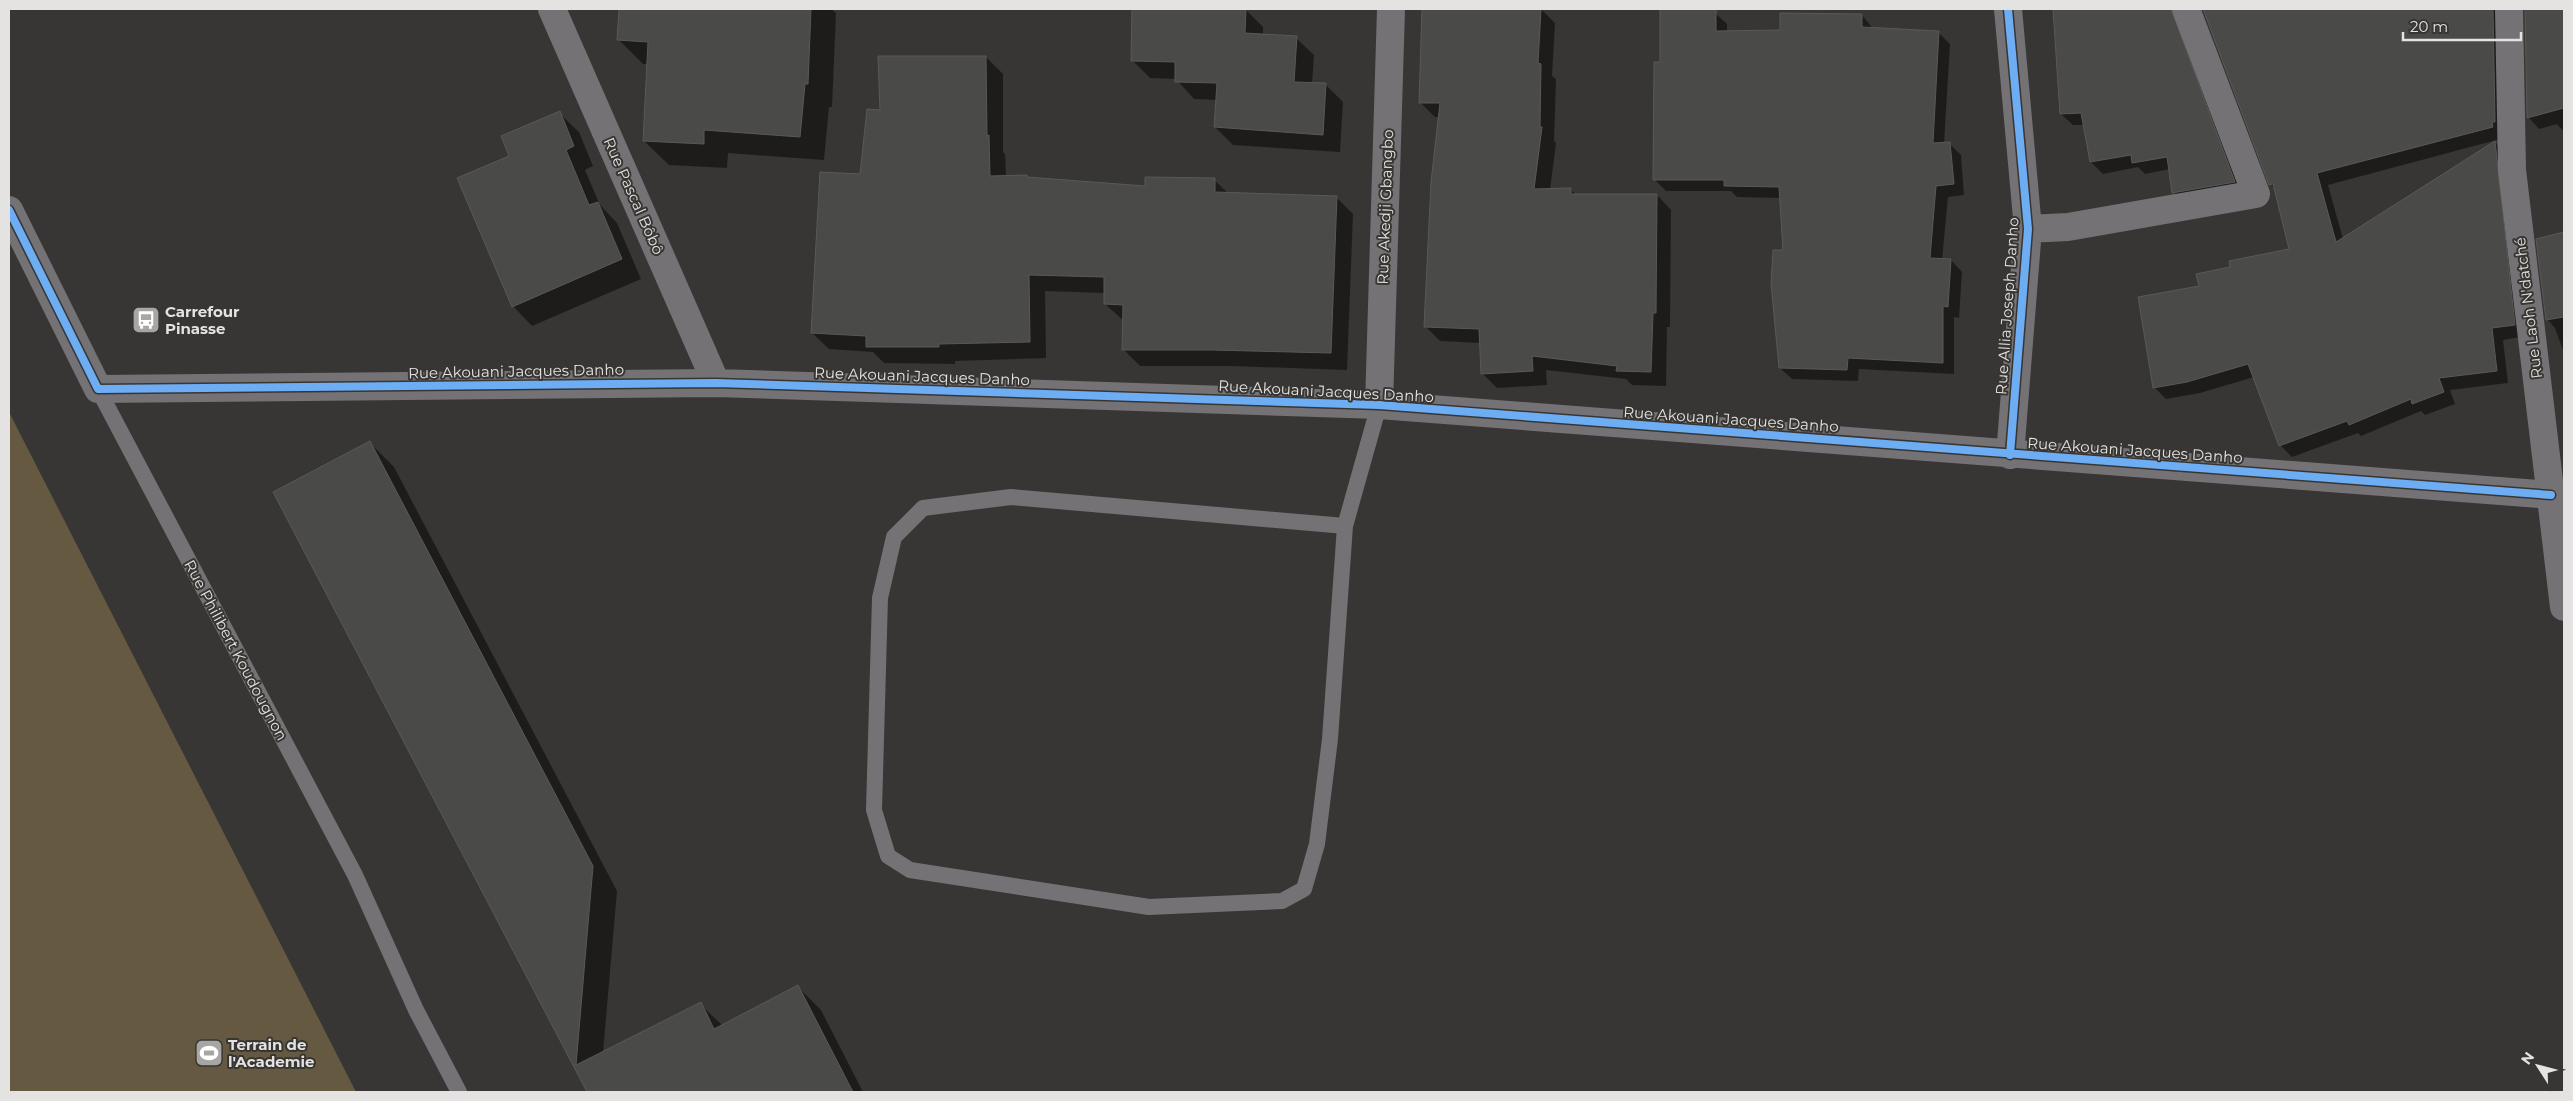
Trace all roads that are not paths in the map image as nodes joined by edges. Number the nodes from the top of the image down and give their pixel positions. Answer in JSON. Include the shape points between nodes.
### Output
{"nodes":[{"id":1,"x":552,"y":9,"type":"edge"},
{"id":2,"x":1391,"y":9,"type":"edge"},
{"id":3,"x":2008,"y":9,"type":"edge"},
{"id":4,"x":2186,"y":9,"type":"edge"},
{"id":5,"x":2509,"y":9,"type":"edge"},
{"id":6,"x":9,"y":210,"type":"edge"},
{"id":7,"x":2028,"y":229,"type":"junction"},
{"id":8,"x":716,"y":383,"type":"junction"},
{"id":9,"x":98,"y":389,"type":"junction"},
{"id":10,"x":1379,"y":405,"type":"junction"},
{"id":11,"x":2010,"y":455,"type":"junction"},
{"id":12,"x":2551,"y":495,"type":"junction"},
{"id":13,"x":1345,"y":526,"type":"junction"},
{"id":14,"x":2564,"y":607,"type":"edge"},
{"id":15,"x":458,"y":1092,"type":"edge"}],
"edges":[{"from":1,"to":8,"type":"street","name":"Rue Pascal Bôbô"},
{"from":2,"to":10,"type":"street","name":"Rue Akedji Gbangbo"},
{"from":3,"to":7,"type":"street","name":"Rue Allia Joseph Danho"},
{"from":4,"to":7,"type":"street","via":[[2256,194],[2068,227]]},
{"from":5,"to":12,"type":"street","name":"Rue Laoh N'datché","via":[[2512,170]]},
{"from":6,"to":9,"type":"street","name":"Rue Philibert Koudougnon"},
{"from":7,"to":11,"type":"street","name":"Rue Allia Joseph Danho"},
{"from":8,"to":9,"type":"street","name":"Rue Akouani Jacques Danho"},
{"from":8,"to":10,"type":"street","name":"Rue Akouani Jacques Danho"},
{"from":9,"to":15,"type":"lane","name":"Rue Philibert Koudougnon","via":[[355,876],[416,1010]]},
{"from":10,"to":11,"type":"street","name":"Rue Akouani Jacques Danho"},
{"from":10,"to":13,"type":"lane"},
{"from":11,"to":12,"type":"street","name":"Rue Akouani Jacques Danho"},
{"from":12,"to":14,"type":"street","name":"Rue Laoh N'datché"},
{"from":13,"to":13,"type":"lane","via":[[1330,739],[1317,844],[1304,889],[1282,901],[1149,907],[910,870],[888,856],[874,810],[880,598],[894,537],[923,508],[1011,497]]}]}
